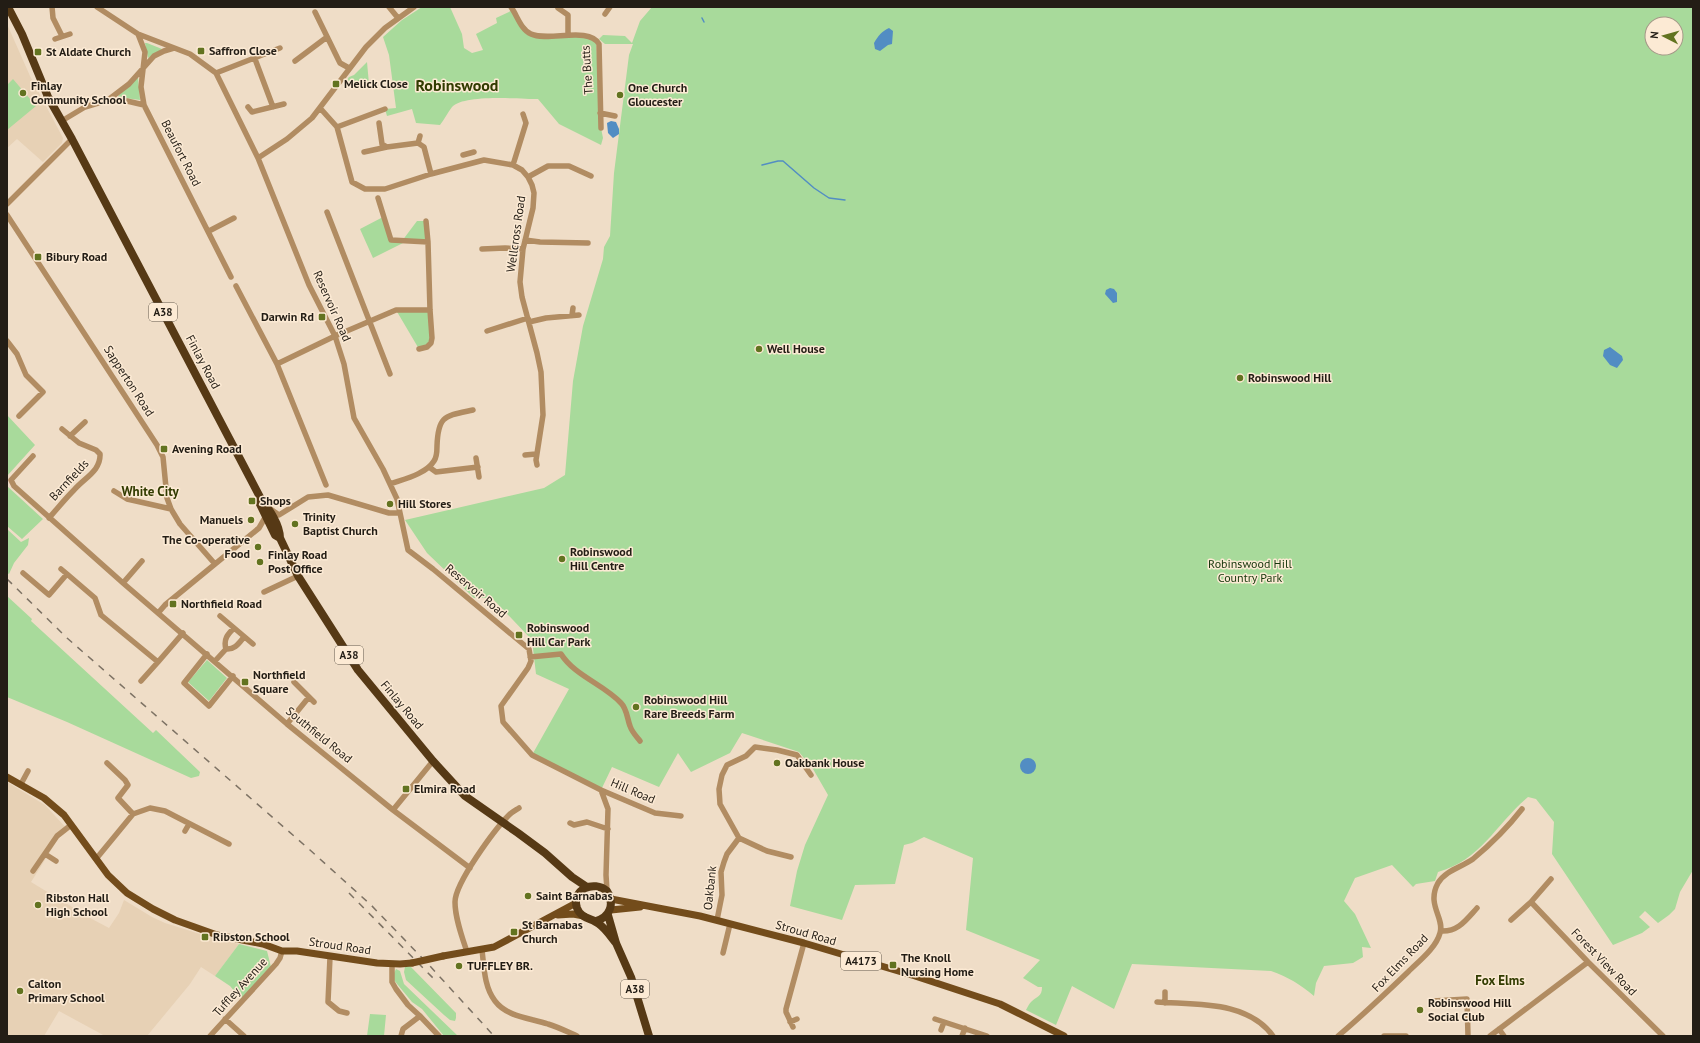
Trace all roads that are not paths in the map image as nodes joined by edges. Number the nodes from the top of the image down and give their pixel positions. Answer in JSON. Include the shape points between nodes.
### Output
{"nodes":[{"id":1,"x":8,"y":7,"type":"edge"},
{"id":2,"x":52,"y":7,"type":"edge"},
{"id":3,"x":97,"y":7,"type":"edge"},
{"id":4,"x":389,"y":7,"type":"edge"},
{"id":5,"x":414,"y":7,"type":"edge"},
{"id":6,"x":510,"y":7,"type":"edge"},
{"id":7,"x":610,"y":7,"type":"edge"},
{"id":8,"x":558,"y":8,"type":"dead end"},
{"id":9,"x":315,"y":12,"type":"dead end"},
{"id":10,"x":605,"y":14,"type":"dead end"},
{"id":11,"x":398,"y":18,"type":"junction"},
{"id":12,"x":70,"y":34,"type":"dead end"},
{"id":13,"x":138,"y":34,"type":"junction"},
{"id":14,"x":568,"y":35,"type":"junction"},
{"id":15,"x":62,"y":36,"type":"junction"},
{"id":16,"x":328,"y":37,"type":"junction"},
{"id":17,"x":55,"y":39,"type":"dead end"},
{"id":18,"x":176,"y":48,"type":"junction"},
{"id":19,"x":280,"y":48,"type":"dead end"},
{"id":20,"x":255,"y":59,"type":"junction"},
{"id":21,"x":295,"y":61,"type":"dead end"},
{"id":22,"x":143,"y":67,"type":"junction"},
{"id":23,"x":349,"y":68,"type":"junction"},
{"id":24,"x":216,"y":73,"type":"junction"},
{"id":25,"x":45,"y":90,"type":"junction"},
{"id":26,"x":108,"y":100,"type":"junction"},
{"id":27,"x":284,"y":104,"type":"dead end"},
{"id":28,"x":144,"y":105,"type":"junction"},
{"id":29,"x":248,"y":107,"type":"dead end"},
{"id":30,"x":273,"y":107,"type":"junction"},
{"id":31,"x":320,"y":108,"type":"junction"},
{"id":32,"x":385,"y":109,"type":"dead end"},
{"id":33,"x":600,"y":113,"type":"junction"},
{"id":34,"x":522,"y":114,"type":"dead end"},
{"id":35,"x":615,"y":116,"type":"dead end"},
{"id":36,"x":64,"y":119,"type":"junction"},
{"id":37,"x":379,"y":123,"type":"dead end"},
{"id":38,"x":337,"y":127,"type":"junction"},
{"id":39,"x":601,"y":128,"type":"dead end"},
{"id":40,"x":420,"y":136,"type":"dead end"},
{"id":41,"x":72,"y":139,"type":"junction"},
{"id":42,"x":418,"y":143,"type":"junction"},
{"id":43,"x":387,"y":147,"type":"junction"},
{"id":44,"x":364,"y":152,"type":"dead end"},
{"id":45,"x":469,"y":154,"type":"dead end"},
{"id":46,"x":258,"y":158,"type":"junction"},
{"id":47,"x":472,"y":163,"type":"junction"},
{"id":48,"x":512,"y":165,"type":"junction"},
{"id":49,"x":431,"y":174,"type":"junction"},
{"id":50,"x":591,"y":176,"type":"dead end"},
{"id":51,"x":528,"y":177,"type":"junction"},
{"id":52,"x":378,"y":198,"type":"dead end"},
{"id":53,"x":7,"y":204,"type":"edge"},
{"id":54,"x":327,"y":212,"type":"dead end"},
{"id":55,"x":7,"y":215,"type":"edge"},
{"id":56,"x":234,"y":218,"type":"dead end"},
{"id":57,"x":426,"y":221,"type":"dead end"},
{"id":58,"x":208,"y":231,"type":"junction"},
{"id":59,"x":525,"y":240,"type":"junction"},
{"id":60,"x":428,"y":242,"type":"junction"},
{"id":61,"x":588,"y":243,"type":"dead end"},
{"id":62,"x":482,"y":249,"type":"dead end"},
{"id":63,"x":523,"y":249,"type":"junction"},
{"id":64,"x":230,"y":277,"type":"dead end"},
{"id":65,"x":236,"y":286,"type":"dead end"},
{"id":66,"x":573,"y":308,"type":"dead end"},
{"id":67,"x":430,"y":310,"type":"junction"},
{"id":68,"x":572,"y":315,"type":"junction"},
{"id":69,"x":579,"y":315,"type":"dead end"},
{"id":70,"x":529,"y":320,"type":"junction"},
{"id":71,"x":371,"y":321,"type":"junction"},
{"id":72,"x":487,"y":331,"type":"dead end"},
{"id":73,"x":335,"y":336,"type":"junction"},
{"id":74,"x":7,"y":341,"type":"edge"},
{"id":75,"x":419,"y":349,"type":"dead end"},
{"id":76,"x":277,"y":364,"type":"junction"},
{"id":77,"x":390,"y":374,"type":"dead end"},
{"id":78,"x":472,"y":410,"type":"dead end"},
{"id":79,"x":19,"y":416,"type":"dead end"},
{"id":80,"x":85,"y":422,"type":"dead end"},
{"id":81,"x":62,"y":429,"type":"dead end"},
{"id":82,"x":70,"y":436,"type":"junction"},
{"id":83,"x":536,"y":454,"type":"junction"},
{"id":84,"x":525,"y":455,"type":"dead end"},
{"id":85,"x":33,"y":456,"type":"dead end"},
{"id":86,"x":476,"y":458,"type":"dead end"},
{"id":87,"x":537,"y":465,"type":"dead end"},
{"id":88,"x":428,"y":467,"type":"junction"},
{"id":89,"x":478,"y":468,"type":"junction"},
{"id":90,"x":479,"y":477,"type":"dead end"},
{"id":91,"x":390,"y":484,"type":"junction"},
{"id":92,"x":326,"y":485,"type":"dead end"},
{"id":93,"x":114,"y":491,"type":"dead end"},
{"id":94,"x":264,"y":507,"type":"junction"},
{"id":95,"x":171,"y":509,"type":"junction"},
{"id":96,"x":400,"y":513,"type":"junction"},
{"id":97,"x":266,"y":516,"type":"junction"},
{"id":98,"x":49,"y":518,"type":"junction"},
{"id":99,"x":271,"y":527,"type":"junction"},
{"id":100,"x":259,"y":528,"type":"junction"},
{"id":101,"x":280,"y":535,"type":"junction"},
{"id":102,"x":142,"y":561,"type":"dead end"},
{"id":103,"x":215,"y":564,"type":"junction"},
{"id":104,"x":61,"y":569,"type":"dead end"},
{"id":105,"x":23,"y":572,"type":"dead end"},
{"id":106,"x":67,"y":574,"type":"junction"},
{"id":107,"x":298,"y":576,"type":"junction"},
{"id":108,"x":123,"y":583,"type":"junction"},
{"id":109,"x":264,"y":592,"type":"dead end"},
{"id":110,"x":159,"y":612,"type":"junction"},
{"id":111,"x":220,"y":616,"type":"dead end"},
{"id":112,"x":234,"y":628,"type":"junction"},
{"id":113,"x":183,"y":633,"type":"junction"},
{"id":114,"x":244,"y":636,"type":"junction"},
{"id":115,"x":253,"y":644,"type":"dead end"},
{"id":116,"x":226,"y":649,"type":"junction"},
{"id":117,"x":207,"y":654,"type":"junction"},
{"id":118,"x":530,"y":657,"type":"junction"},
{"id":119,"x":215,"y":661,"type":"junction"},
{"id":120,"x":158,"y":662,"type":"junction"},
{"id":121,"x":233,"y":676,"type":"junction"},
{"id":122,"x":141,"y":681,"type":"dead end"},
{"id":123,"x":294,"y":682,"type":"dead end"},
{"id":124,"x":309,"y":697,"type":"junction"},
{"id":125,"x":314,"y":702,"type":"dead end"},
{"id":126,"x":287,"y":724,"type":"junction"},
{"id":127,"x":635,"y":736,"type":"junction"},
{"id":128,"x":630,"y":740,"type":"dead end"},
{"id":129,"x":640,"y":741,"type":"dead end"},
{"id":130,"x":433,"y":761,"type":"junction"},
{"id":131,"x":107,"y":763,"type":"dead end"},
{"id":132,"x":28,"y":772,"type":"dead end"},
{"id":133,"x":811,"y":775,"type":"dead end"},
{"id":134,"x":7,"y":777,"type":"edge"},
{"id":135,"x":21,"y":784,"type":"junction"},
{"id":136,"x":601,"y":790,"type":"junction"},
{"id":137,"x":519,"y":808,"type":"dead end"},
{"id":138,"x":1522,"y":809,"type":"dead end"},
{"id":139,"x":393,"y":810,"type":"junction"},
{"id":140,"x":133,"y":814,"type":"junction"},
{"id":141,"x":681,"y":816,"type":"dead end"},
{"id":142,"x":503,"y":823,"type":"junction"},
{"id":143,"x":570,"y":823,"type":"dead end"},
{"id":144,"x":189,"y":824,"type":"junction"},
{"id":145,"x":71,"y":825,"type":"junction"},
{"id":146,"x":608,"y":829,"type":"junction"},
{"id":147,"x":185,"y":831,"type":"dead end"},
{"id":148,"x":739,"y":838,"type":"junction"},
{"id":149,"x":229,"y":844,"type":"dead end"},
{"id":150,"x":45,"y":854,"type":"junction"},
{"id":151,"x":792,"y":857,"type":"dead end"},
{"id":152,"x":96,"y":859,"type":"junction"},
{"id":153,"x":56,"y":861,"type":"dead end"},
{"id":154,"x":470,"y":868,"type":"junction"},
{"id":155,"x":33,"y":872,"type":"dead end"},
{"id":156,"x":606,"y":875,"type":"junction"},
{"id":157,"x":572,"y":877,"type":"junction"},
{"id":158,"x":1551,"y":879,"type":"dead end"},
{"id":159,"x":598,"y":885,"type":"junction"},
{"id":160,"x":587,"y":887,"type":"junction"},
{"id":161,"x":609,"y":895,"type":"junction"},
{"id":162,"x":577,"y":898,"type":"junction"},
{"id":163,"x":1531,"y":902,"type":"junction"},
{"id":164,"x":651,"y":907,"type":"junction"},
{"id":165,"x":1477,"y":908,"type":"dead end"},
{"id":166,"x":609,"y":912,"type":"junction"},
{"id":167,"x":554,"y":916,"type":"junction"},
{"id":168,"x":584,"y":916,"type":"junction"},
{"id":169,"x":717,"y":920,"type":"junction"},
{"id":170,"x":1511,"y":920,"type":"dead end"},
{"id":171,"x":596,"y":921,"type":"junction"},
{"id":172,"x":730,"y":924,"type":"junction"},
{"id":173,"x":1441,"y":931,"type":"junction"},
{"id":174,"x":616,"y":943,"type":"junction"},
{"id":175,"x":804,"y":943,"type":"junction"},
{"id":176,"x":482,"y":950,"type":"junction"},
{"id":177,"x":282,"y":951,"type":"junction"},
{"id":178,"x":467,"y":952,"type":"junction"},
{"id":179,"x":723,"y":952,"type":"dead end"},
{"id":180,"x":330,"y":957,"type":"junction"},
{"id":181,"x":1588,"y":962,"type":"junction"},
{"id":182,"x":392,"y":964,"type":"junction"},
{"id":183,"x":1165,"y":992,"type":"dead end"},
{"id":184,"x":1433,"y":1001,"type":"dead end"},
{"id":185,"x":1156,"y":1002,"type":"dead end"},
{"id":186,"x":1165,"y":1003,"type":"junction"},
{"id":187,"x":347,"y":1013,"type":"dead end"},
{"id":188,"x":420,"y":1016,"type":"junction"},
{"id":189,"x":225,"y":1019,"type":"junction"},
{"id":190,"x":797,"y":1019,"type":"dead end"},
{"id":191,"x":935,"y":1019,"type":"dead end"},
{"id":192,"x":944,"y":1022,"type":"junction"},
{"id":193,"x":965,"y":1028,"type":"junction"},
{"id":194,"x":1499,"y":1029,"type":"junction"},
{"id":195,"x":941,"y":1030,"type":"dead end"},
{"id":196,"x":561,"y":1033,"type":"edge"},
{"id":197,"x":210,"y":1036,"type":"edge"},
{"id":198,"x":244,"y":1036,"type":"edge"},
{"id":199,"x":401,"y":1036,"type":"edge"},
{"id":200,"x":439,"y":1036,"type":"edge"},
{"id":201,"x":577,"y":1036,"type":"edge"},
{"id":202,"x":649,"y":1036,"type":"edge"},
{"id":203,"x":962,"y":1036,"type":"edge"},
{"id":204,"x":986,"y":1036,"type":"edge"},
{"id":205,"x":1064,"y":1036,"type":"edge"},
{"id":206,"x":1273,"y":1036,"type":"edge"},
{"id":207,"x":1338,"y":1036,"type":"edge"},
{"id":208,"x":1384,"y":1036,"type":"edge"},
{"id":209,"x":1406,"y":1036,"type":"edge"},
{"id":210,"x":1468,"y":1036,"type":"edge"},
{"id":211,"x":1490,"y":1036,"type":"edge"},
{"id":212,"x":1504,"y":1036,"type":"edge"},
{"id":213,"x":1663,"y":1036,"type":"edge"}],
"edges":[{"from":1,"to":25,"type":"highway","number":"A38"},
{"from":2,"to":15,"type":"street","via":[[53,18]]},
{"from":3,"to":13,"type":"street","name":"Reservoir Road"},
{"from":4,"to":11,"type":"street"},
{"from":5,"to":11,"type":"street"},
{"from":6,"to":14,"type":"street","name":"The Butts","via":[[523,27],[531,34],[545,37]]},
{"from":7,"to":10,"type":"street"},
{"from":8,"to":14,"type":"street","name":"The Butts","via":[[568,15]]},
{"from":9,"to":16,"type":"street"},
{"from":11,"to":23,"type":"street","via":[[376,37]]},
{"from":12,"to":15,"type":"street"},
{"from":13,"to":18,"type":"street","name":"Reservoir Road"},
{"from":13,"to":22,"type":"street","name":"Beaufort Road","via":[[144,52]]},
{"from":14,"to":33,"type":"street","name":"The Butts","via":[[593,38],[599,44]]},
{"from":15,"to":17,"type":"street"},
{"from":16,"to":21,"type":"street"},
{"from":16,"to":23,"type":"street","via":[[340,63]]},
{"from":18,"to":22,"type":"street","via":[[159,53]]},
{"from":18,"to":24,"type":"street","name":"Reservoir Road","via":[[190,54]]},
{"from":19,"to":20,"type":"street"},
{"from":20,"to":24,"type":"street"},
{"from":20,"to":30,"type":"street"},
{"from":22,"to":26,"type":"street","via":[[129,84]]},
{"from":22,"to":28,"type":"street","name":"Beaufort Road","via":[[141,87]]},
{"from":23,"to":31,"type":"street"},
{"from":24,"to":46,"type":"street","name":"Reservoir Road"},
{"from":25,"to":36,"type":"highway","number":"A38"},
{"from":25,"to":41,"type":"highway","number":"A38"},
{"from":26,"to":28,"type":"street","via":[[127,100]]},
{"from":26,"to":36,"type":"street","via":[[86,107]]},
{"from":27,"to":30,"type":"street"},
{"from":28,"to":58,"type":"street","name":"Beaufort Road"},
{"from":29,"to":30,"type":"street","via":[[252,112]]},
{"from":31,"to":38,"type":"street"},
{"from":31,"to":46,"type":"street","via":[[286,139]]},
{"from":32,"to":38,"type":"street"},
{"from":33,"to":35,"type":"street"},
{"from":33,"to":39,"type":"street","name":"The Butts"},
{"from":34,"to":48,"type":"street","via":[[526,123]]},
{"from":36,"to":41,"type":"highway","number":"A38"},
{"from":37,"to":43,"type":"street","via":[[382,144]]},
{"from":38,"to":49,"type":"street","via":[[352,182],[366,189],[385,189]]},
{"from":40,"to":42,"type":"street"},
{"from":41,"to":53,"type":"street"},
{"from":41,"to":94,"type":"highway","name":"Finlay Road","number":"A38"},
{"from":42,"to":43,"type":"street"},
{"from":42,"to":49,"type":"street","via":[[424,147]]},
{"from":43,"to":44,"type":"street"},
{"from":45,"to":47,"type":"street"},
{"from":46,"to":73,"type":"street","name":"Reservoir Road","via":[[309,285]]},
{"from":47,"to":48,"type":"street","via":[[484,160]]},
{"from":47,"to":49,"type":"street"},
{"from":48,"to":51,"type":"street"},
{"from":50,"to":51,"type":"street","via":[[569,166],[548,166]]},
{"from":51,"to":59,"type":"street","name":"Wellcross Road","via":[[534,193]]},
{"from":52,"to":60,"type":"street","via":[[391,240]]},
{"from":54,"to":71,"type":"street"},
{"from":55,"to":95,"type":"street","name":"Sapperton Road","via":[[157,445],[163,457],[167,498]]},
{"from":56,"to":58,"type":"street"},
{"from":57,"to":60,"type":"street"},
{"from":58,"to":64,"type":"street","name":"Beaufort Road"},
{"from":59,"to":61,"type":"street"},
{"from":59,"to":63,"type":"street","name":"Wellcross Road"},
{"from":60,"to":67,"type":"street"},
{"from":62,"to":63,"type":"street"},
{"from":63,"to":70,"type":"street","name":"Wellcross Road","via":[[520,282]]},
{"from":65,"to":76,"type":"street"},
{"from":66,"to":68,"type":"street"},
{"from":67,"to":71,"type":"street","via":[[396,310]]},
{"from":67,"to":75,"type":"street","via":[[431,343]]},
{"from":68,"to":69,"type":"street"},
{"from":68,"to":70,"type":"street"},
{"from":70,"to":72,"type":"street"},
{"from":70,"to":83,"type":"street","name":"Wellcross Road","via":[[537,353],[542,392],[543,415]]},
{"from":71,"to":73,"type":"street"},
{"from":71,"to":77,"type":"street"},
{"from":73,"to":76,"type":"street"},
{"from":73,"to":91,"type":"street","name":"Reservoir Road","via":[[344,364],[354,418]]},
{"from":74,"to":79,"type":"street","via":[[17,354],[26,375],[43,392]]},
{"from":76,"to":92,"type":"street"},
{"from":78,"to":88,"type":"street","via":[[451,414],[440,423],[437,454],[435,461]]},
{"from":80,"to":82,"type":"street"},
{"from":81,"to":82,"type":"street","name":"Barnfields"},
{"from":82,"to":98,"type":"street","name":"Barnfields","via":[[96,450],[100,454],[100,461],[94,472],[75,488]]},
{"from":83,"to":84,"type":"street"},
{"from":83,"to":87,"type":"street","name":"Wellcross Road"},
{"from":85,"to":98,"type":"street","via":[[11,480],[14,486]]},
{"from":86,"to":89,"type":"street"},
{"from":88,"to":89,"type":"street","via":[[436,472]]},
{"from":88,"to":91,"type":"street"},
{"from":89,"to":90,"type":"street"},
{"from":91,"to":96,"type":"street","name":"Reservoir Road"},
{"from":93,"to":95,"type":"street","via":[[127,499]]},
{"from":94,"to":96,"type":"street","via":[[279,515],[308,497],[328,495],[389,513]]},
{"from":94,"to":97,"type":"highway","name":"Finlay Road","number":"A38"},
{"from":94,"to":101,"type":"highway","name":"Finlay Road","number":"A38"},
{"from":95,"to":103,"type":"street","name":"Sapperton Road","via":[[180,524]]},
{"from":96,"to":118,"type":"street","name":"Reservoir Road","via":[[408,550],[529,649]]},
{"from":97,"to":99,"type":"highway","name":"Finlay Road","number":"A38"},
{"from":97,"to":100,"type":"street"},
{"from":98,"to":108,"type":"street"},
{"from":99,"to":100,"type":"street"},
{"from":99,"to":101,"type":"highway","name":"Finlay Road","number":"A38","via":[[275,535]]},
{"from":100,"to":103,"type":"street"},
{"from":101,"to":107,"type":"highway","name":"Finlay Road","number":"A38"},
{"from":102,"to":108,"type":"street"},
{"from":103,"to":110,"type":"street"},
{"from":104,"to":106,"type":"street"},
{"from":105,"to":106,"type":"street","via":[[49,595]]},
{"from":106,"to":120,"type":"street","via":[[94,598],[101,615]]},
{"from":107,"to":109,"type":"street"},
{"from":107,"to":130,"type":"highway","name":"Finlay Road","number":"A38","via":[[358,670]]},
{"from":108,"to":110,"type":"street"},
{"from":110,"to":113,"type":"street","name":"Southfield Road"},
{"from":111,"to":112,"type":"street"},
{"from":112,"to":114,"type":"street"},
{"from":112,"to":116,"type":"street","via":[[224,643]]},
{"from":113,"to":117,"type":"street","name":"Southfield Road"},
{"from":113,"to":120,"type":"street"},
{"from":114,"to":115,"type":"street"},
{"from":114,"to":116,"type":"street","via":[[237,646]]},
{"from":116,"to":119,"type":"street"},
{"from":117,"to":119,"type":"street","name":"Southfield Road"},
{"from":117,"to":121,"type":"street","via":[[184,683],[209,706]]},
{"from":118,"to":127,"type":"street","via":[[561,654],[571,667],[621,703]]},
{"from":118,"to":136,"type":"street","via":[[528,668],[501,706],[504,722],[532,755]]},
{"from":119,"to":121,"type":"street","name":"Southfield Road"},
{"from":120,"to":122,"type":"street"},
{"from":121,"to":126,"type":"street","name":"Southfield Road"},
{"from":123,"to":124,"type":"street"},
{"from":124,"to":125,"type":"street"},
{"from":124,"to":126,"type":"street"},
{"from":126,"to":139,"type":"street","name":"Southfield Road"},
{"from":127,"to":128,"type":"street"},
{"from":127,"to":129,"type":"street"},
{"from":130,"to":139,"type":"street"},
{"from":130,"to":142,"type":"highway","name":"Finlay Road","number":"A38","via":[[465,796]]},
{"from":131,"to":140,"type":"street","via":[[128,785],[118,798]]},
{"from":132,"to":135,"type":"street"},
{"from":133,"to":148,"type":"street","via":[[797,755],[755,747],[746,756],[727,765],[719,789],[720,804]]},
{"from":134,"to":135,"type":"main road","name":"Stroud Road"},
{"from":135,"to":145,"type":"main road","name":"Stroud Road","via":[[44,798],[64,815]]},
{"from":136,"to":141,"type":"street","name":"Hill Road","via":[[655,813]]},
{"from":136,"to":146,"type":"street","via":[[608,809]]},
{"from":137,"to":142,"type":"street","via":[[510,813]]},
{"from":138,"to":173,"type":"street","name":"Fox Elms Road","via":[[1486,848],[1471,860],[1450,870],[1438,883],[1433,901]]},
{"from":139,"to":154,"type":"street","name":"Southfield Road"},
{"from":140,"to":144,"type":"street","via":[[142,809],[154,808]]},
{"from":140,"to":152,"type":"street"},
{"from":142,"to":154,"type":"street"},
{"from":142,"to":157,"type":"highway","name":"Finlay Road","number":"A38","via":[[545,853]]},
{"from":143,"to":146,"type":"street","via":[[574,825],[587,822]]},
{"from":144,"to":147,"type":"street"},
{"from":144,"to":149,"type":"street"},
{"from":145,"to":150,"type":"street","via":[[60,832]]},
{"from":145,"to":152,"type":"main road","name":"Stroud Road"},
{"from":146,"to":156,"type":"street"},
{"from":148,"to":151,"type":"street","via":[[767,851]]},
{"from":148,"to":169,"type":"street","name":"Oakbank","via":[[727,854],[721,872],[722,895]]},
{"from":150,"to":153,"type":"street"},
{"from":150,"to":155,"type":"street"},
{"from":152,"to":177,"type":"main road","name":"Stroud Road","via":[[130,896],[152,909],[210,932]]},
{"from":154,"to":178,"type":"street","via":[[460,883],[455,901]]},
{"from":156,"to":159,"type":"street"},
{"from":156,"to":161,"type":"street"},
{"from":157,"to":160,"type":"highway","name":"Finlay Road","number":"A38"},
{"from":157,"to":162,"type":"highway","name":"Finlay Road","number":"A38"},
{"from":158,"to":163,"type":"street"},
{"from":159,"to":160,"type":"highway"},
{"from":159,"to":161,"type":"highway"},
{"from":160,"to":162,"type":"highway"},
{"from":161,"to":164,"type":"main road","number":"A4173"},
{"from":161,"to":166,"type":"highway","number":"A38"},
{"from":162,"to":167,"type":"main road","name":"Stroud Road"},
{"from":162,"to":168,"type":"highway","number":"A38","via":[[578,909]]},
{"from":163,"to":170,"type":"street"},
{"from":163,"to":181,"type":"street","name":"Forest View Road"},
{"from":164,"to":166,"type":"main road","number":"A4173"},
{"from":164,"to":169,"type":"main road","name":"Stroud Road","number":"A4173"},
{"from":165,"to":173,"type":"street","via":[[1459,928]]},
{"from":166,"to":171,"type":"highway"},
{"from":166,"to":174,"type":"highway","number":"A38"},
{"from":167,"to":168,"type":"main road","name":"Stroud Road"},
{"from":167,"to":176,"type":"main road","name":"Stroud Road","via":[[542,920],[499,945]]},
{"from":168,"to":171,"type":"highway","number":"A38"},
{"from":169,"to":172,"type":"main road","name":"Stroud Road","number":"A4173"},
{"from":171,"to":174,"type":"highway","number":"A38"},
{"from":172,"to":175,"type":"main road","name":"Stroud Road","number":"A4173"},
{"from":172,"to":179,"type":"street"},
{"from":173,"to":207,"type":"street","name":"Fox Elms Road","via":[[1437,941],[1422,958]]},
{"from":174,"to":202,"type":"highway","number":"A38","via":[[631,977]]},
{"from":175,"to":190,"type":"street","via":[[786,1009],[792,1024]]},
{"from":175,"to":205,"type":"main road","name":"Stroud Road","number":"A4173","via":[[1000,1004]]},
{"from":176,"to":178,"type":"main road","name":"Stroud Road"},
{"from":176,"to":196,"type":"street","via":[[486,981],[494,1001],[505,1010],[549,1024]]},
{"from":177,"to":180,"type":"main road","name":"Stroud Road"},
{"from":177,"to":189,"type":"street","name":"Tuffley Avenue","via":[[276,964]]},
{"from":178,"to":182,"type":"main road","name":"Stroud Road","bridge":true,"via":[[412,963]]},
{"from":180,"to":182,"type":"main road","name":"Stroud Road"},
{"from":180,"to":187,"type":"street","via":[[328,1002],[339,1011]]},
{"from":181,"to":194,"type":"street"},
{"from":181,"to":213,"type":"street","name":"Forest View Road"},
{"from":182,"to":188,"type":"street","via":[[392,982],[408,1005]]},
{"from":183,"to":186,"type":"street"},
{"from":184,"to":210,"type":"street","via":[[1466,999]]},
{"from":185,"to":186,"type":"street"},
{"from":186,"to":206,"type":"street","via":[[1232,1009],[1259,1022]]},
{"from":188,"to":199,"type":"street","via":[[403,1029]]},
{"from":188,"to":200,"type":"street"},
{"from":189,"to":197,"type":"street","name":"Tuffley Avenue"},
{"from":189,"to":198,"type":"street"},
{"from":191,"to":192,"type":"street"},
{"from":192,"to":193,"type":"street"},
{"from":192,"to":195,"type":"street"},
{"from":193,"to":203,"type":"street"},
{"from":193,"to":204,"type":"street"},
{"from":194,"to":211,"type":"street"},
{"from":194,"to":212,"type":"street"},
{"from":196,"to":201,"type":"street"},
{"from":208,"to":209,"type":"street"}]}
